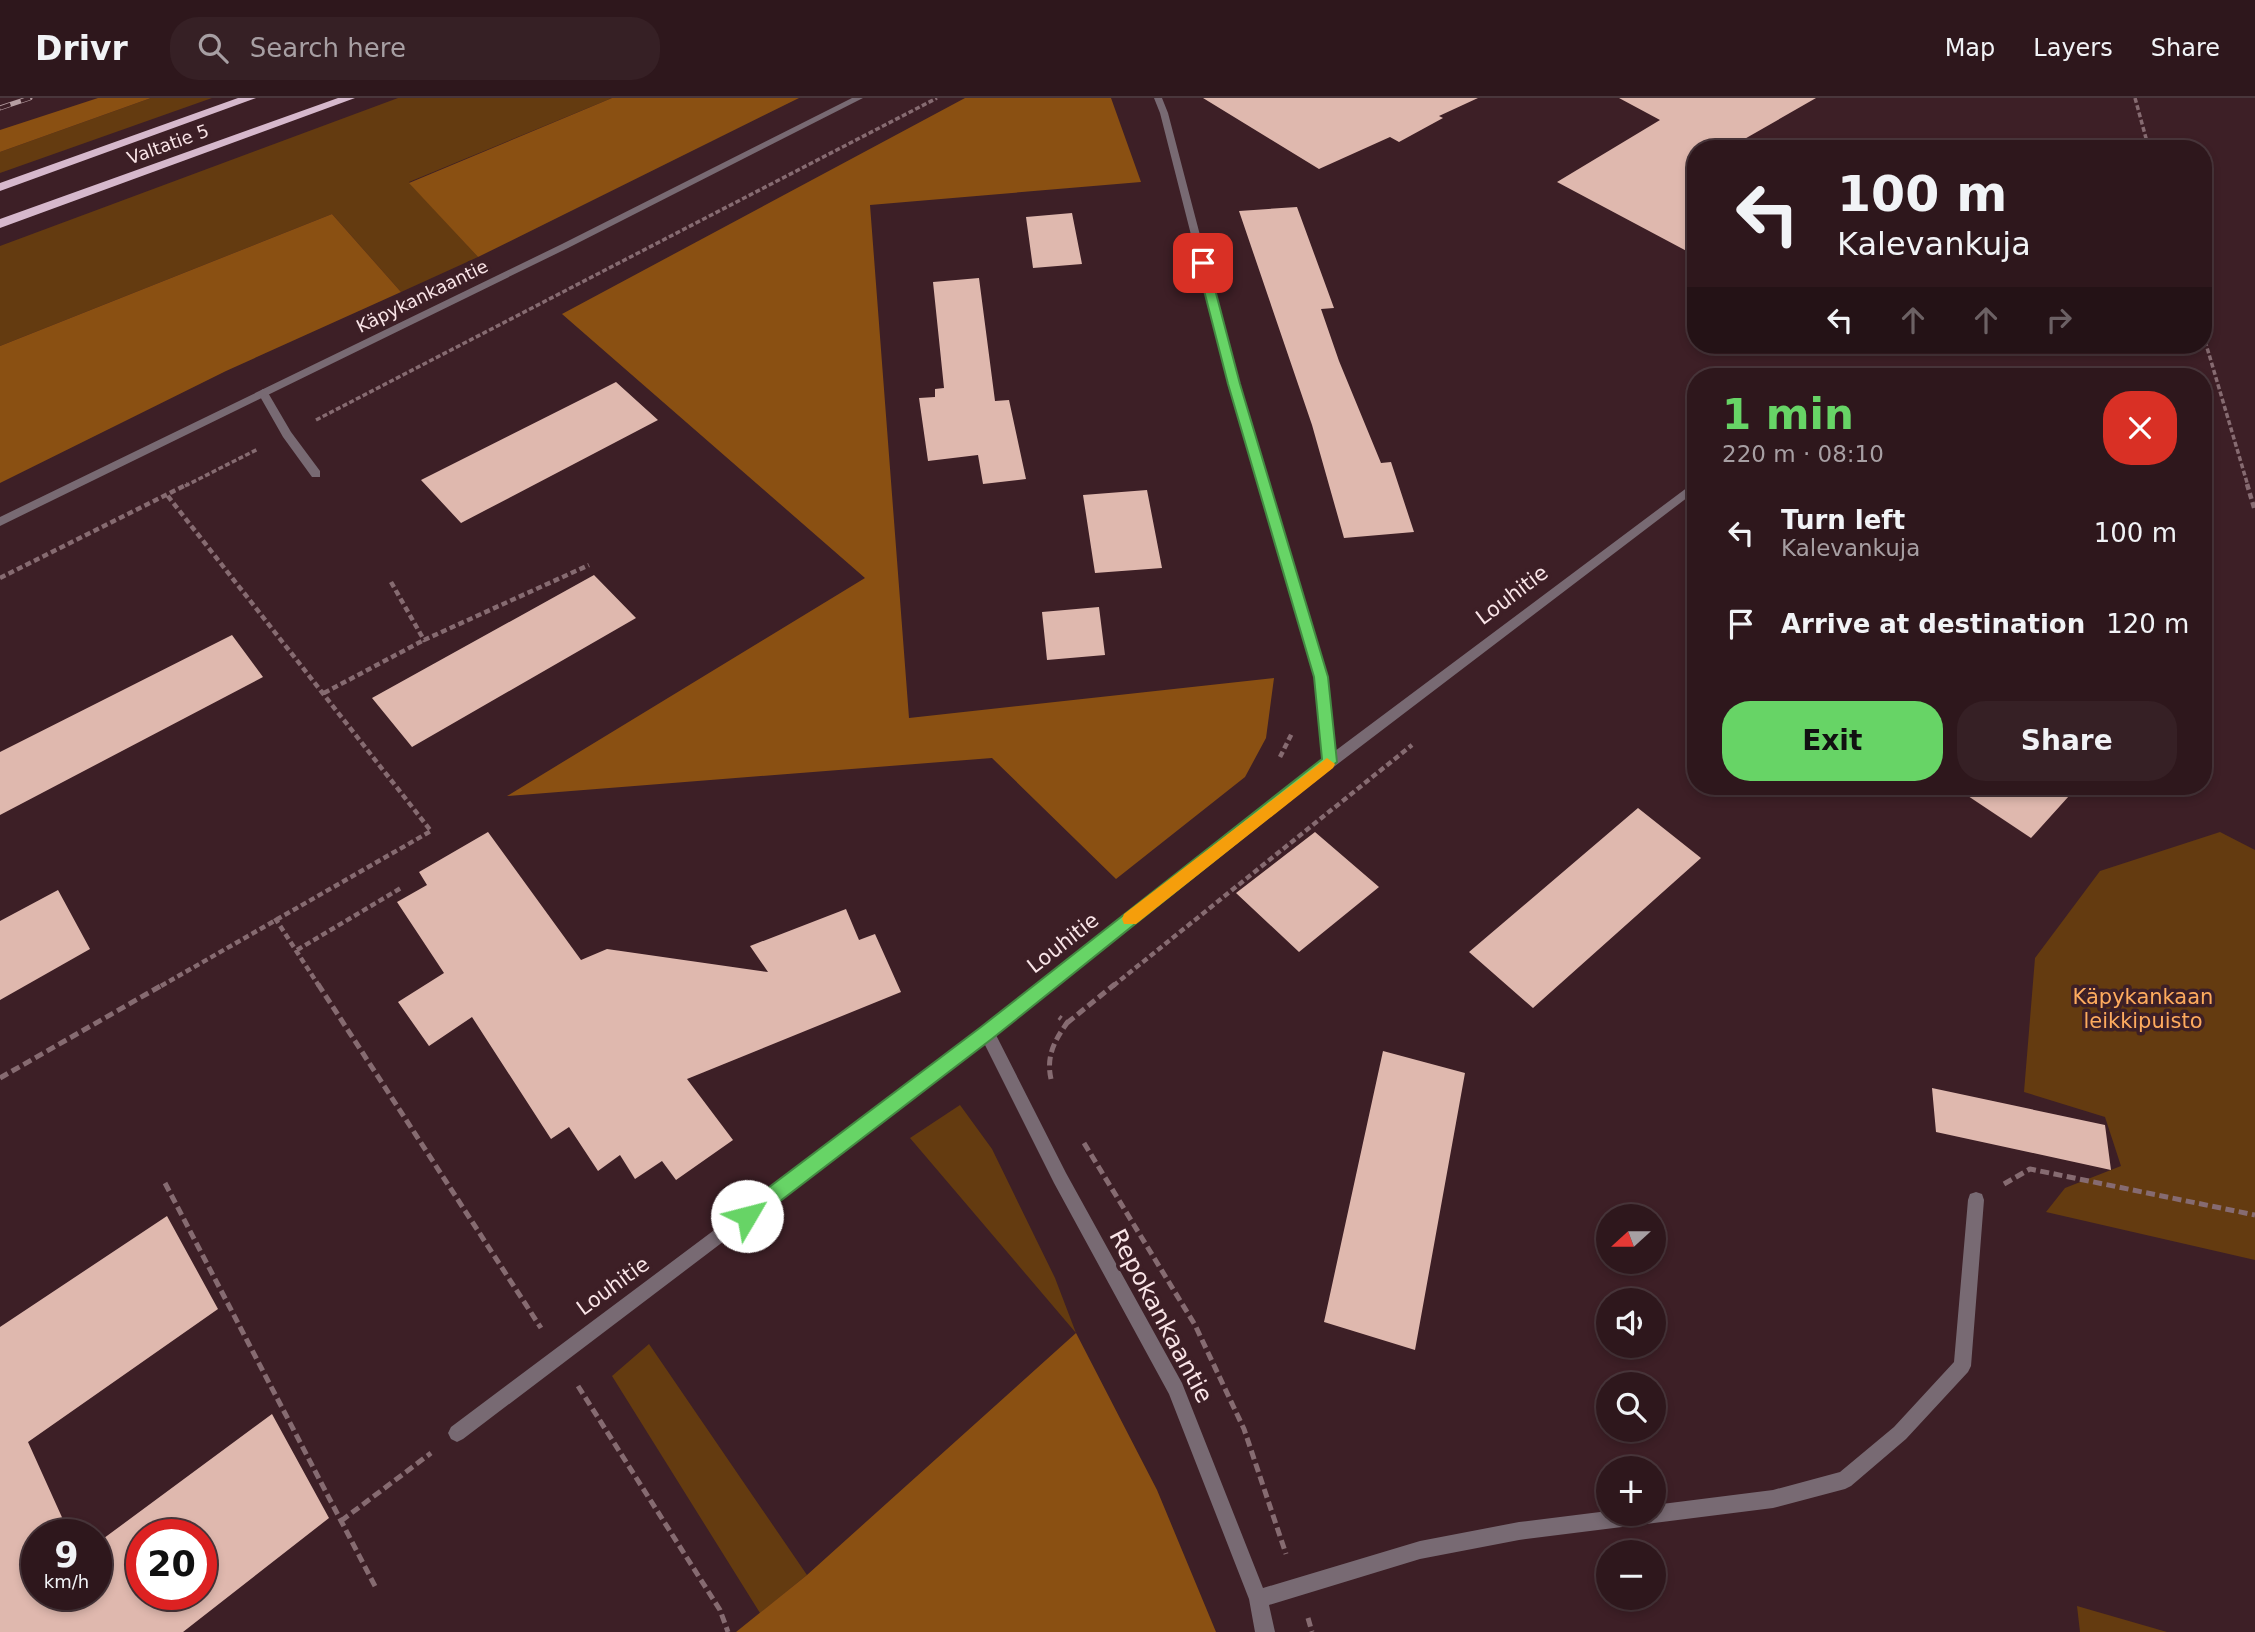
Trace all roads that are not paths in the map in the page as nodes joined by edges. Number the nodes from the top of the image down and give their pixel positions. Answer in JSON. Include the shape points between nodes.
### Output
{"nodes":[{"id":1,"x":250,"y":98,"type":"edge"},
{"id":2,"x":349,"y":98,"type":"edge"},
{"id":3,"x":859,"y":98,"type":"edge"},
{"id":4,"x":1158,"y":98,"type":"edge"},
{"id":5,"x":0,"y":187,"type":"edge"},
{"id":6,"x":0,"y":224,"type":"edge"},
{"id":7,"x":263,"y":393,"type":"junction"},
{"id":8,"x":316,"y":474,"type":"dead end"},
{"id":9,"x":1687,"y":492,"type":"edge"},
{"id":10,"x":0,"y":523,"type":"edge"},
{"id":11,"x":1330,"y":762,"type":"junction"},
{"id":12,"x":987,"y":1033,"type":"junction"},
{"id":13,"x":1976,"y":1200,"type":"road end"},
{"id":14,"x":457,"y":1433,"type":"road end"},
{"id":15,"x":1258,"y":1599,"type":"junction"},
{"id":16,"x":1265,"y":1632,"type":"edge"}],
"edges":[{"from":1,"to":5,"type":"highway","name":"Valtatie 5"},
{"from":2,"to":6,"type":"highway","name":"Valtatie 5"},
{"from":3,"to":7,"type":"street","name":"Käpykankaantie"},
{"from":4,"to":11,"type":"street","via":[[1234,384],[1321,677]]},
{"from":7,"to":8,"type":"street"},
{"from":7,"to":10,"type":"street","name":"Käpykankaantie"},
{"from":9,"to":11,"type":"street","name":"Louhitie"},
{"from":11,"to":12,"type":"street","name":"Louhitie"},
{"from":12,"to":14,"type":"street","name":"Louhitie"},
{"from":12,"to":15,"type":"street","name":"Repokankaantie","via":[[1060,1178],[1176,1389]]},
{"from":13,"to":15,"type":"street","via":[[1962,1366],[1900,1433],[1845,1480],[1773,1499],[1519,1531],[1420,1550]]},
{"from":15,"to":16,"type":"street","name":"Repokankaantie"}]}
